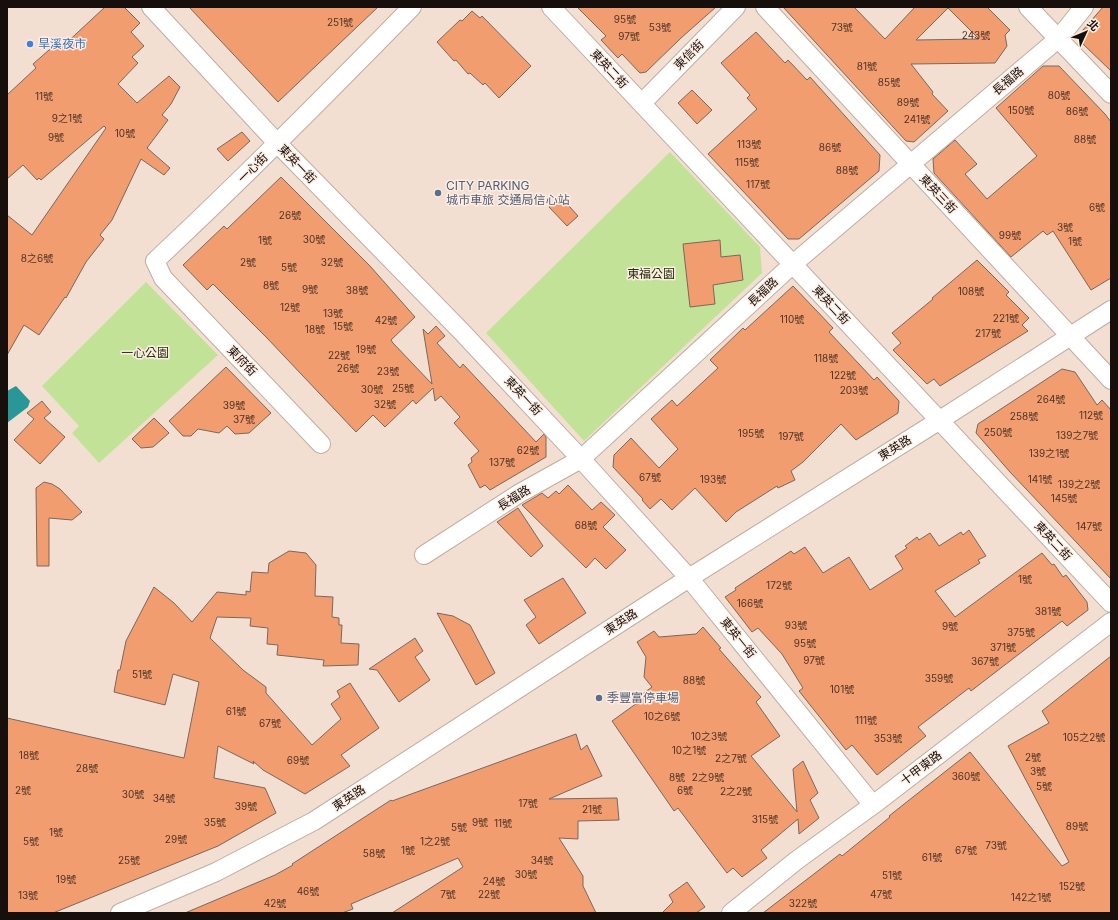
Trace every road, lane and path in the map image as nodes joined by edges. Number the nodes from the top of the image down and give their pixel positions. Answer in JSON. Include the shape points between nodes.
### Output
{"nodes":[{"id":1,"x":151,"y":7,"type":"edge"},
{"id":2,"x":412,"y":7,"type":"edge"},
{"id":3,"x":551,"y":7,"type":"edge"},
{"id":4,"x":736,"y":7,"type":"edge"},
{"id":5,"x":765,"y":7,"type":"edge"},
{"id":6,"x":1028,"y":7,"type":"edge"},
{"id":7,"x":1084,"y":7,"type":"edge"},
{"id":8,"x":1059,"y":38,"type":"junction"},
{"id":9,"x":1111,"y":94,"type":"edge"},
{"id":10,"x":642,"y":103,"type":"junction"},
{"id":11,"x":278,"y":144,"type":"junction"},
{"id":12,"x":910,"y":164,"type":"junction"},
{"id":13,"x":793,"y":264,"type":"junction"},
{"id":14,"x":163,"y":278,"type":"joint"},
{"id":15,"x":1111,"y":310,"type":"edge"},
{"id":16,"x":1071,"y":336,"type":"junction"},
{"id":17,"x":1111,"y":380,"type":"edge"},
{"id":18,"x":940,"y":420,"type":"junction"},
{"id":19,"x":321,"y":444,"type":"dead end"},
{"id":20,"x":581,"y":459,"type":"junction"},
{"id":21,"x":424,"y":555,"type":"dead end"},
{"id":22,"x":689,"y":578,"type":"junction"},
{"id":23,"x":1111,"y":603,"type":"edge"},
{"id":24,"x":1111,"y":622,"type":"edge"},
{"id":25,"x":873,"y":805,"type":"junction"},
{"id":26,"x":120,"y":913,"type":"edge"},
{"id":27,"x":731,"y":913,"type":"edge"}],
"edges":[{"from":1,"to":11,"type":"street","name":"東英一街"},
{"from":2,"to":11,"type":"street","name":"一心街"},
{"from":3,"to":10,"type":"street","name":"東英二街"},
{"from":4,"to":10,"type":"street","name":"東信街"},
{"from":5,"to":12,"type":"street","name":"東英三街"},
{"from":6,"to":8,"type":"street"},
{"from":7,"to":8,"type":"street","name":"長福路"},
{"from":8,"to":9,"type":"street"},
{"from":8,"to":12,"type":"street","name":"長福路"},
{"from":10,"to":13,"type":"street","name":"東英二街"},
{"from":11,"to":14,"type":"street","name":"一心街","via":[[155,261]]},
{"from":11,"to":20,"type":"street","name":"東英一街","via":[[461,331]]},
{"from":12,"to":13,"type":"street","name":"長福路"},
{"from":12,"to":16,"type":"street","name":"東英三街"},
{"from":13,"to":18,"type":"street","name":"東英二街"},
{"from":13,"to":20,"type":"street","name":"長福路"},
{"from":14,"to":19,"type":"street","name":"東府街"},
{"from":15,"to":16,"type":"street","name":"東英路"},
{"from":16,"to":17,"type":"street","name":"東英三街"},
{"from":16,"to":18,"type":"street","name":"東英路"},
{"from":18,"to":22,"type":"street","name":"東英路"},
{"from":18,"to":23,"type":"street","name":"東英二街"},
{"from":20,"to":21,"type":"street","name":"長福路","via":[[520,493]]},
{"from":20,"to":22,"type":"street","name":"東英一街"},
{"from":22,"to":25,"type":"street","name":"東英一街"},
{"from":22,"to":26,"type":"street","name":"東英路","via":[[314,821],[216,872]]},
{"from":24,"to":25,"type":"street","name":"十甲東路"},
{"from":25,"to":27,"type":"street","name":"十甲東路","via":[[797,860]]}]}
